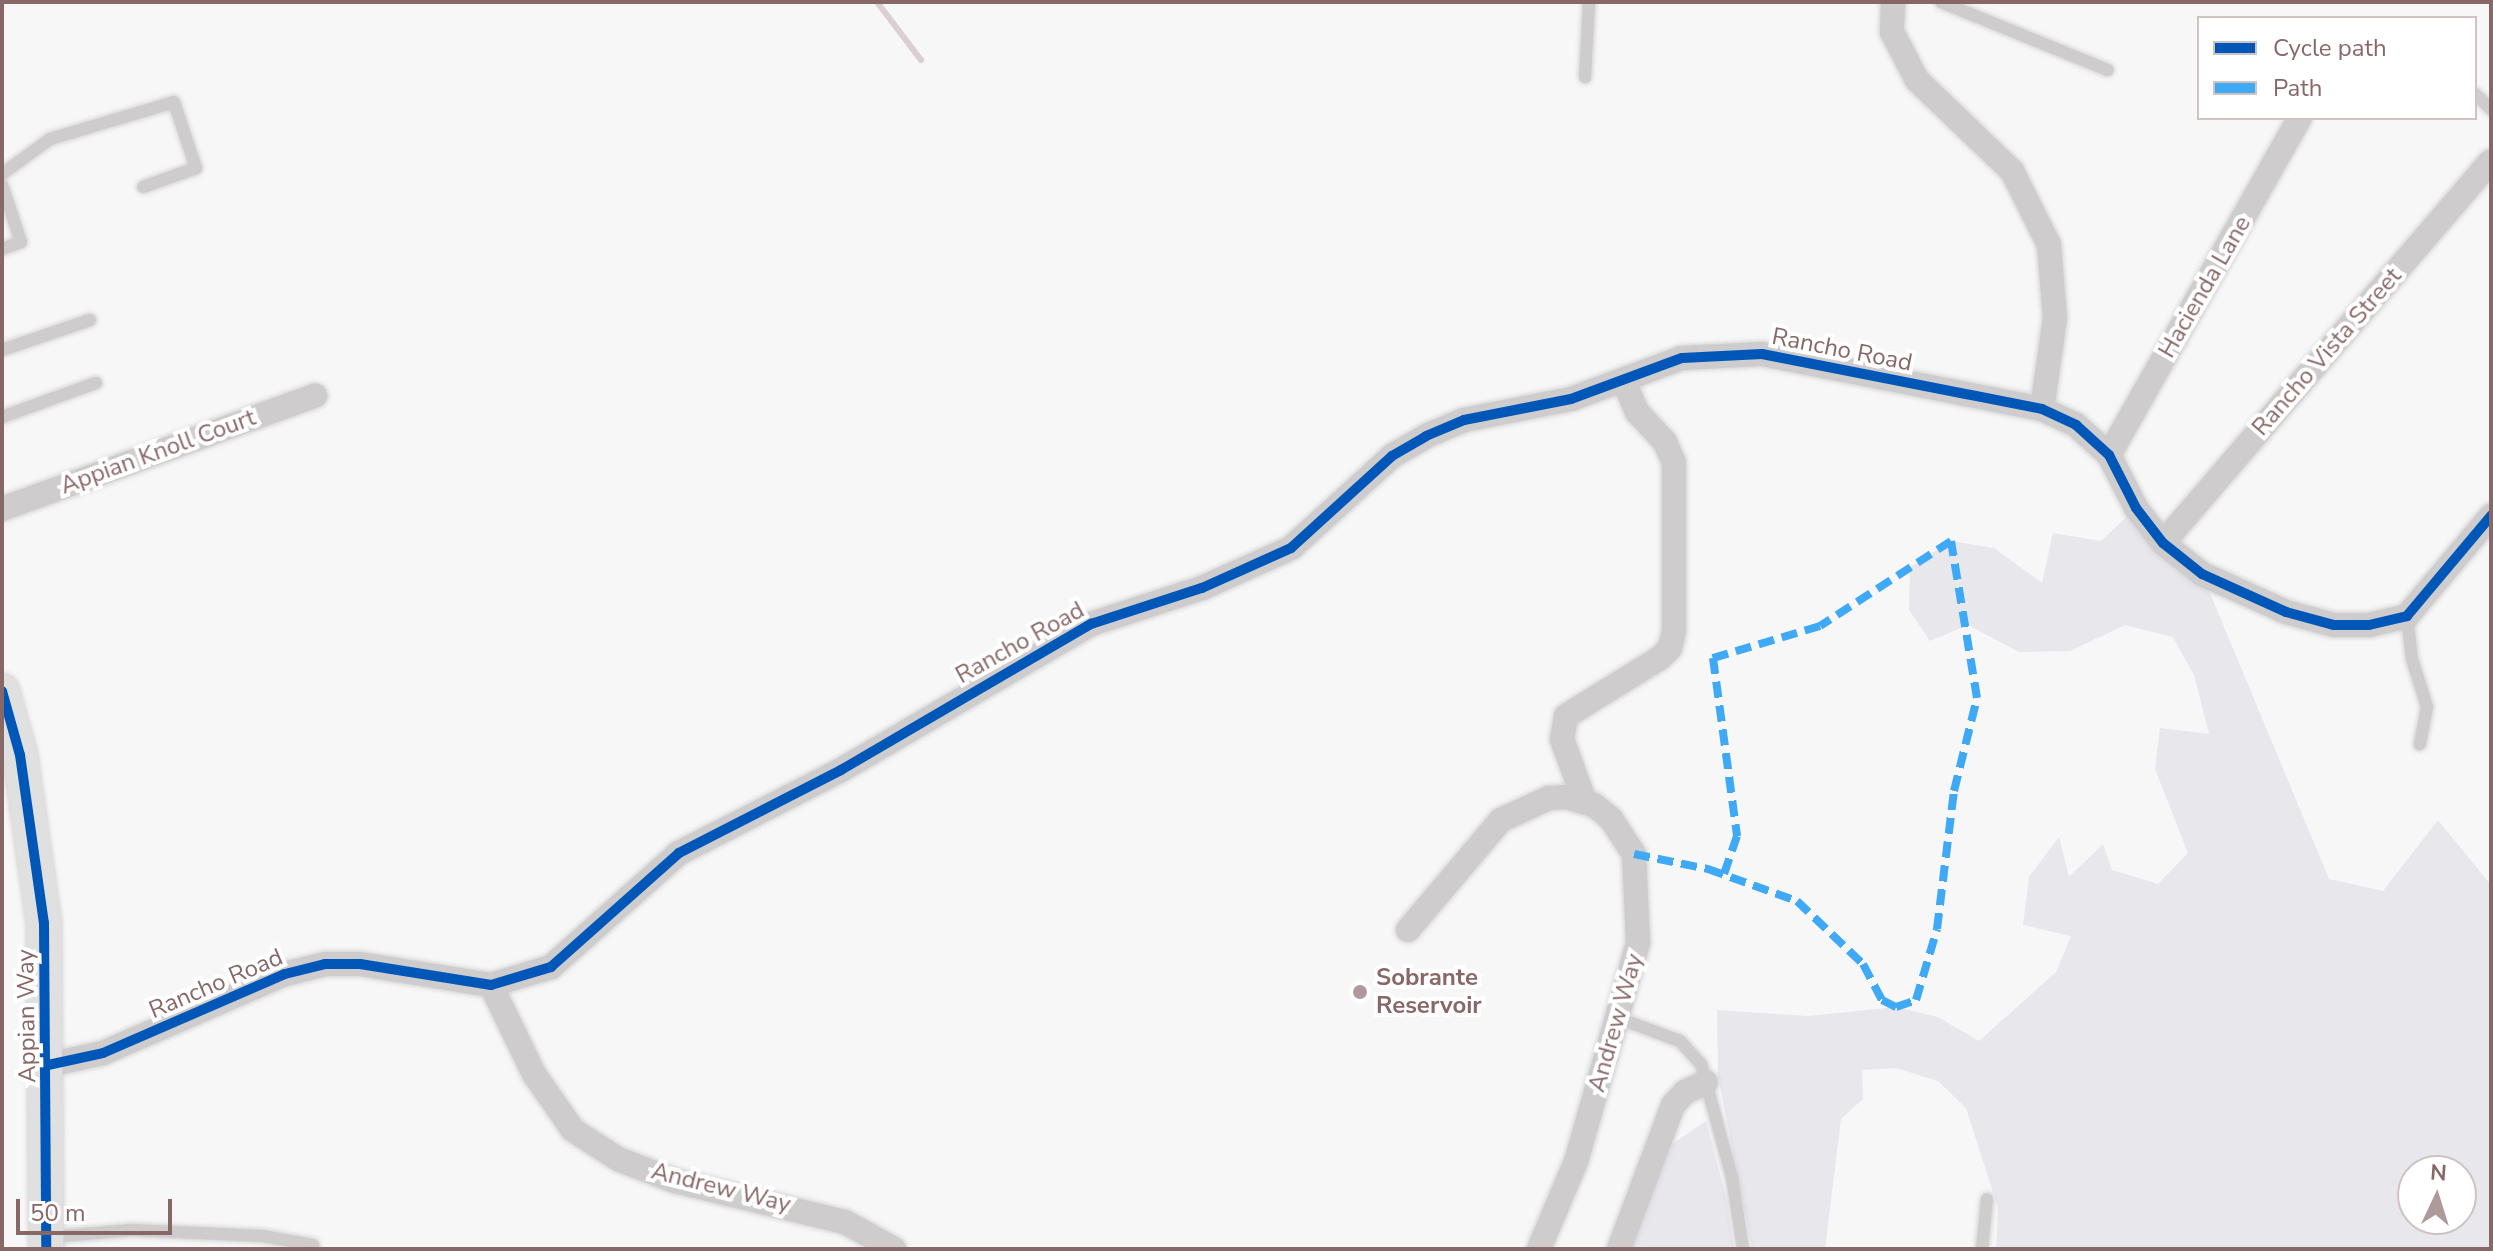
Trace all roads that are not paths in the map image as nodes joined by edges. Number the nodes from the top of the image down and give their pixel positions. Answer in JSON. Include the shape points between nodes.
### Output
{"nodes":[{"id":1,"x":1589,"y":2,"type":"edge"},
{"id":2,"x":1893,"y":2,"type":"edge"},
{"id":3,"x":1941,"y":2,"type":"edge"},
{"id":4,"x":2108,"y":70,"type":"dead end"},
{"id":5,"x":1585,"y":77,"type":"dead end"},
{"id":6,"x":2299,"y":120,"type":"edge"},
{"id":7,"x":2491,"y":161,"type":"edge"},
{"id":8,"x":2,"y":174,"type":"edge"},
{"id":9,"x":2,"y":185,"type":"edge"},
{"id":10,"x":143,"y":187,"type":"dead end"},
{"id":11,"x":2,"y":249,"type":"edge"},
{"id":12,"x":90,"y":320,"type":"dead end"},
{"id":13,"x":2,"y":350,"type":"edge"},
{"id":14,"x":1624,"y":382,"type":"junction"},
{"id":15,"x":96,"y":383,"type":"dead end"},
{"id":16,"x":315,"y":396,"type":"dead end"},
{"id":17,"x":2042,"y":409,"type":"junction"},
{"id":18,"x":2,"y":417,"type":"edge"},
{"id":19,"x":2109,"y":455,"type":"junction"},
{"id":20,"x":2,"y":509,"type":"edge"},
{"id":21,"x":2491,"y":516,"type":"edge"},
{"id":22,"x":2163,"y":543,"type":"junction"},
{"id":23,"x":2407,"y":616,"type":"junction"},
{"id":24,"x":3,"y":696,"type":"edge"},
{"id":25,"x":2420,"y":744,"type":"dead end"},
{"id":26,"x":1585,"y":802,"type":"junction"},
{"id":27,"x":1408,"y":930,"type":"dead end"},
{"id":28,"x":491,"y":985,"type":"junction"},
{"id":29,"x":1618,"y":1018,"type":"junction"},
{"id":30,"x":48,"y":1065,"type":"junction"},
{"id":31,"x":1706,"y":1082,"type":"junction"},
{"id":32,"x":1987,"y":1199,"type":"dead end"},
{"id":33,"x":46,"y":1243,"type":"edge"},
{"id":34,"x":313,"y":1249,"type":"edge"},
{"id":35,"x":894,"y":1249,"type":"edge"},
{"id":36,"x":1539,"y":1249,"type":"edge"},
{"id":37,"x":1619,"y":1249,"type":"edge"},
{"id":38,"x":1743,"y":1249,"type":"edge"},
{"id":39,"x":1982,"y":1249,"type":"edge"}],
"edges":[{"from":1,"to":5,"type":"lane"},
{"from":2,"to":17,"type":"street","via":[[1892,32],[1917,80],[2012,171],[2049,245],[2055,318]]},
{"from":3,"to":4,"type":"lane"},
{"from":6,"to":19,"type":"street","name":"Hacienda Lane"},
{"from":7,"to":22,"type":"street","name":"Rancho Vista Street"},
{"from":8,"to":10,"type":"lane","via":[[50,139],[174,102],[196,168]]},
{"from":9,"to":11,"type":"lane","via":[[21,242]]},
{"from":12,"to":13,"type":"lane"},
{"from":14,"to":17,"type":"street","name":"Rancho Road","via":[[1682,358],[1762,354]]},
{"from":14,"to":26,"type":"street","via":[[1637,412],[1665,442],[1674,463],[1674,631],[1670,648],[1660,658],[1566,716],[1562,739]]},
{"from":14,"to":28,"type":"street","name":"Rancho Road","via":[[1571,399],[1464,420],[1426,436],[1392,456],[1291,548],[1202,588],[1091,624],[841,770],[728,823],[679,853],[551,967]]},
{"from":15,"to":18,"type":"lane"},
{"from":16,"to":20,"type":"street","name":"Appian Knoll Court"},
{"from":17,"to":19,"type":"street","name":"Rancho Road","via":[[2076,425]]},
{"from":19,"to":22,"type":"street","via":[[2136,508]]},
{"from":21,"to":23,"type":"street"},
{"from":22,"to":23,"type":"street","via":[[2202,574],[2286,612],[2334,625],[2369,625]]},
{"from":23,"to":25,"type":"lane","via":[[2412,659],[2427,707]]},
{"from":24,"to":30,"type":"main road","name":"Appian Way","via":[[20,755],[44,923]]},
{"from":26,"to":27,"type":"street","via":[[1549,798],[1501,820]]},
{"from":26,"to":29,"type":"street","name":"Andrew Way","via":[[1611,819],[1634,854],[1638,943]]},
{"from":28,"to":30,"type":"street","name":"Rancho Road","via":[[360,964],[325,964],[285,974],[103,1053]]},
{"from":28,"to":35,"type":"street","name":"Andrew Way","via":[[534,1074],[573,1130],[618,1159],[675,1181],[845,1222]]},
{"from":29,"to":31,"type":"lane","via":[[1680,1041],[1701,1064]]},
{"from":29,"to":36,"type":"street","name":"Andrew Way","via":[[1577,1159]]},
{"from":30,"to":33,"type":"main road","name":"Appian Way"},
{"from":31,"to":37,"type":"street","via":[[1673,1105]]},
{"from":31,"to":38,"type":"lane","via":[[1732,1177]]},
{"from":32,"to":39,"type":"lane"},
{"from":33,"to":34,"type":"lane","via":[[132,1230],[263,1236]]}]}
